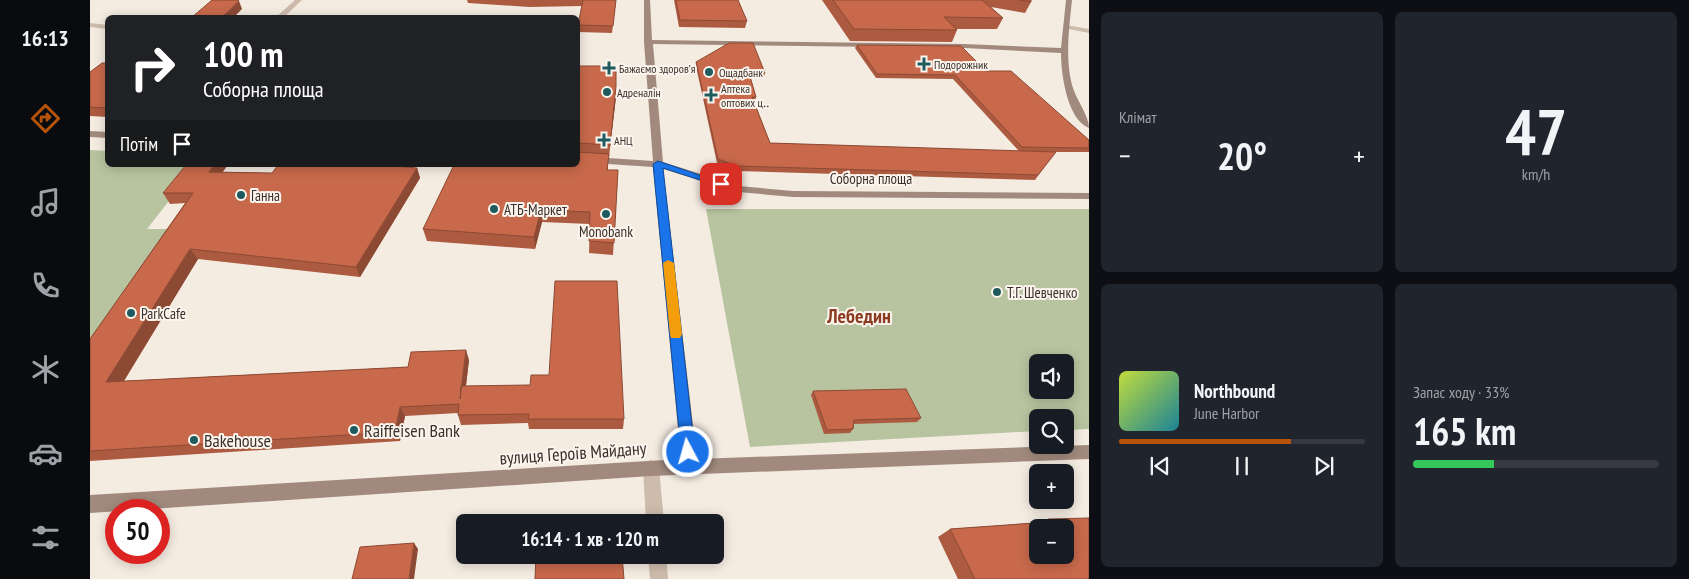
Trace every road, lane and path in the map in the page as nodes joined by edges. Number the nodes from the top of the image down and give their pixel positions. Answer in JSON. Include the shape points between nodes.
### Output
{"nodes":[{"id":1,"x":299,"y":0,"type":"edge"},
{"id":2,"x":647,"y":0,"type":"edge"},
{"id":3,"x":1069,"y":0,"type":"edge"},
{"id":4,"x":282,"y":15,"type":"edge"},
{"id":5,"x":90,"y":25,"type":"edge"},
{"id":6,"x":105,"y":27,"type":"edge"},
{"id":7,"x":1066,"y":27,"type":"junction"},
{"id":8,"x":1089,"y":31,"type":"edge"},
{"id":9,"x":648,"y":42,"type":"junction"},
{"id":10,"x":1065,"y":51,"type":"junction"},
{"id":11,"x":1089,"y":126,"type":"edge"},
{"id":12,"x":90,"y":134,"type":"edge"},
{"id":13,"x":105,"y":135,"type":"edge"},
{"id":14,"x":580,"y":159,"type":"edge"},
{"id":15,"x":658,"y":164,"type":"junction"},
{"id":16,"x":1089,"y":196,"type":"edge"},
{"id":17,"x":1089,"y":452,"type":"edge"},
{"id":18,"x":690,"y":467,"type":"junction"},
{"id":19,"x":651,"y":468,"type":"junction"},
{"id":20,"x":90,"y":504,"type":"edge"},
{"id":21,"x":654,"y":514,"type":"edge"},
{"id":22,"x":658,"y":564,"type":"edge"},
{"id":23,"x":659,"y":579,"type":"edge"}],
"edges":[{"from":1,"to":4,"type":"street"},
{"from":2,"to":9,"type":"main road"},
{"from":3,"to":7,"type":"main road"},
{"from":5,"to":6,"type":"street"},
{"from":7,"to":8,"type":"street"},
{"from":7,"to":10,"type":"main road"},
{"from":9,"to":10,"type":"main road","via":[[964,46]]},
{"from":9,"to":15,"type":"main road"},
{"from":10,"to":11,"type":"main road","via":[[1064,70],[1072,100]]},
{"from":12,"to":13,"type":"main road"},
{"from":14,"to":15,"type":"main road","name":"Соборна площа"},
{"from":15,"to":16,"type":"main road","name":"Соборна площа","via":[[738,189],[794,194]]},
{"from":15,"to":18,"type":"main road"},
{"from":17,"to":18,"type":"main road","name":"вулиця Героїв Майдану"},
{"from":18,"to":19,"type":"main road","name":"вулиця Героїв Майдану"},
{"from":19,"to":20,"type":"main road","name":"вулиця Героїв Майдану"},
{"from":19,"to":21,"type":"street"},
{"from":22,"to":23,"type":"street"}]}
